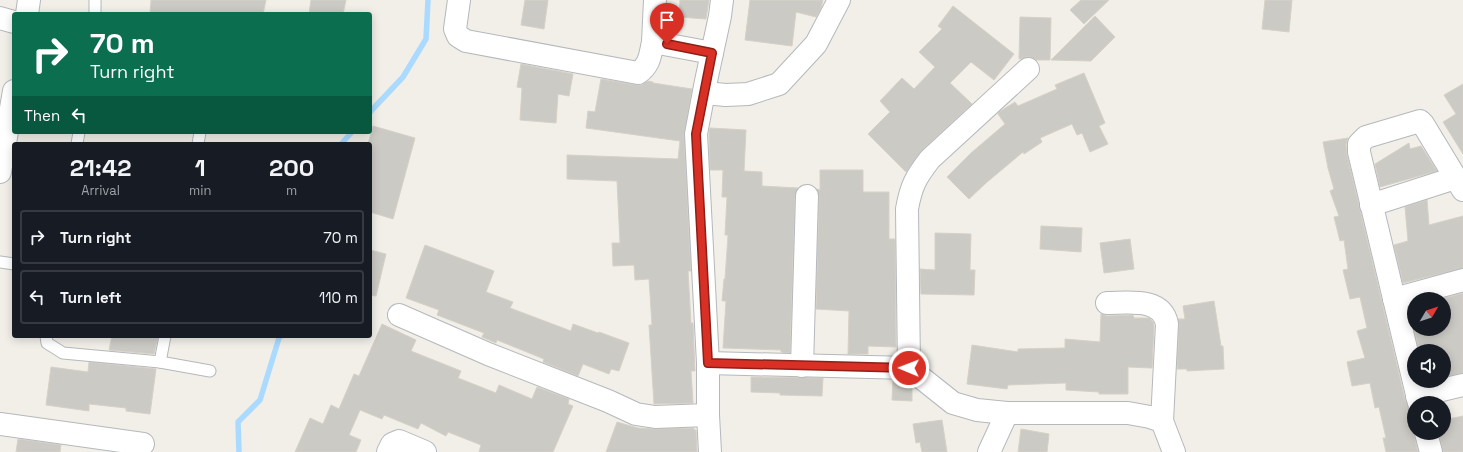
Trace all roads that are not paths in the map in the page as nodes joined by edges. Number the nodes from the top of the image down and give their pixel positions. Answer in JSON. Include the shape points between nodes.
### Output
{"nodes":[{"id":1,"x":29,"y":0,"type":"edge"},
{"id":2,"x":95,"y":0,"type":"edge"},
{"id":3,"x":459,"y":0,"type":"edge"},
{"id":4,"x":655,"y":0,"type":"edge"},
{"id":5,"x":722,"y":0,"type":"edge"},
{"id":6,"x":839,"y":0,"type":"edge"},
{"id":7,"x":27,"y":12,"type":"edge"},
{"id":8,"x":95,"y":12,"type":"edge"},
{"id":9,"x":0,"y":18,"type":"edge"},
{"id":10,"x":12,"y":21,"type":"edge"},
{"id":11,"x":653,"y":42,"type":"junction"},
{"id":12,"x":712,"y":53,"type":"junction"},
{"id":13,"x":1028,"y":69,"type":"dead end"},
{"id":14,"x":704,"y":92,"type":"junction"},
{"id":15,"x":12,"y":103,"type":"edge"},
{"id":16,"x":0,"y":172,"type":"edge"},
{"id":17,"x":1461,"y":187,"type":"edge"},
{"id":18,"x":807,"y":196,"type":"dead end"},
{"id":19,"x":1371,"y":205,"type":"junction"},
{"id":20,"x":0,"y":262,"type":"edge"},
{"id":21,"x":12,"y":264,"type":"edge"},
{"id":22,"x":1463,"y":280,"type":"edge"},
{"id":23,"x":1394,"y":299,"type":"junction"},
{"id":24,"x":1107,"y":303,"type":"dead end"},
{"id":25,"x":399,"y":315,"type":"dead end"},
{"id":26,"x":46,"y":338,"type":"edge"},
{"id":27,"x":164,"y":338,"type":"edge"},
{"id":28,"x":160,"y":362,"type":"junction"},
{"id":29,"x":708,"y":363,"type":"junction"},
{"id":30,"x":802,"y":366,"type":"junction"},
{"id":31,"x":909,"y":368,"type":"junction"},
{"id":32,"x":210,"y":371,"type":"dead end"},
{"id":33,"x":1463,"y":385,"type":"edge"},
{"id":34,"x":1417,"y":396,"type":"edge"},
{"id":35,"x":1428,"y":396,"type":"edge"},
{"id":36,"x":1007,"y":413,"type":"junction"},
{"id":37,"x":708,"y":415,"type":"junction"},
{"id":38,"x":1162,"y":421,"type":"junction"},
{"id":39,"x":0,"y":424,"type":"edge"},
{"id":40,"x":1428,"y":440,"type":"edge"},
{"id":41,"x":143,"y":444,"type":"dead end"},
{"id":42,"x":388,"y":452,"type":"edge"},
{"id":43,"x":426,"y":452,"type":"edge"},
{"id":44,"x":710,"y":452,"type":"edge"},
{"id":45,"x":989,"y":452,"type":"edge"},
{"id":46,"x":1174,"y":452,"type":"edge"},
{"id":47,"x":1431,"y":452,"type":"edge"}],
"edges":[{"from":1,"to":7,"type":"street"},
{"from":2,"to":8,"type":"lane"},
{"from":3,"to":11,"type":"street","via":[[455,29],[458,36],[466,41],[638,73],[648,64]]},
{"from":4,"to":11,"type":"street"},
{"from":5,"to":12,"type":"street"},
{"from":6,"to":14,"type":"street","via":[[816,44],[779,84],[748,94]]},
{"from":9,"to":10,"type":"street"},
{"from":11,"to":12,"type":"street"},
{"from":12,"to":14,"type":"street"},
{"from":13,"to":31,"type":"street","via":[[930,159],[917,176],[910,191],[907,209]]},
{"from":14,"to":29,"type":"street","via":[[696,134]]},
{"from":15,"to":16,"type":"street"},
{"from":17,"to":19,"type":"street"},
{"from":17,"to":19,"type":"street","via":[[1420,121],[1366,137],[1359,144]]},
{"from":18,"to":30,"type":"street"},
{"from":19,"to":23,"type":"street"},
{"from":20,"to":21,"type":"lane"},
{"from":22,"to":23,"type":"street"},
{"from":23,"to":34,"type":"street"},
{"from":24,"to":38,"type":"street","via":[[1142,302],[1161,311],[1166,319]]},
{"from":25,"to":37,"type":"street","via":[[636,414],[655,417]]},
{"from":26,"to":28,"type":"lane","via":[[47,343],[63,353]]},
{"from":27,"to":28,"type":"lane"},
{"from":28,"to":32,"type":"lane"},
{"from":29,"to":30,"type":"street"},
{"from":29,"to":37,"type":"street"},
{"from":30,"to":31,"type":"street"},
{"from":31,"to":36,"type":"street","via":[[952,403],[977,410]]},
{"from":33,"to":35,"type":"street"},
{"from":36,"to":38,"type":"street","via":[[1128,413]]},
{"from":36,"to":45,"type":"street"},
{"from":37,"to":44,"type":"street"},
{"from":38,"to":46,"type":"street"},
{"from":39,"to":41,"type":"street"},
{"from":40,"to":47,"type":"street"},
{"from":42,"to":43,"type":"street","via":[[392,444],[399,441]]}]}
